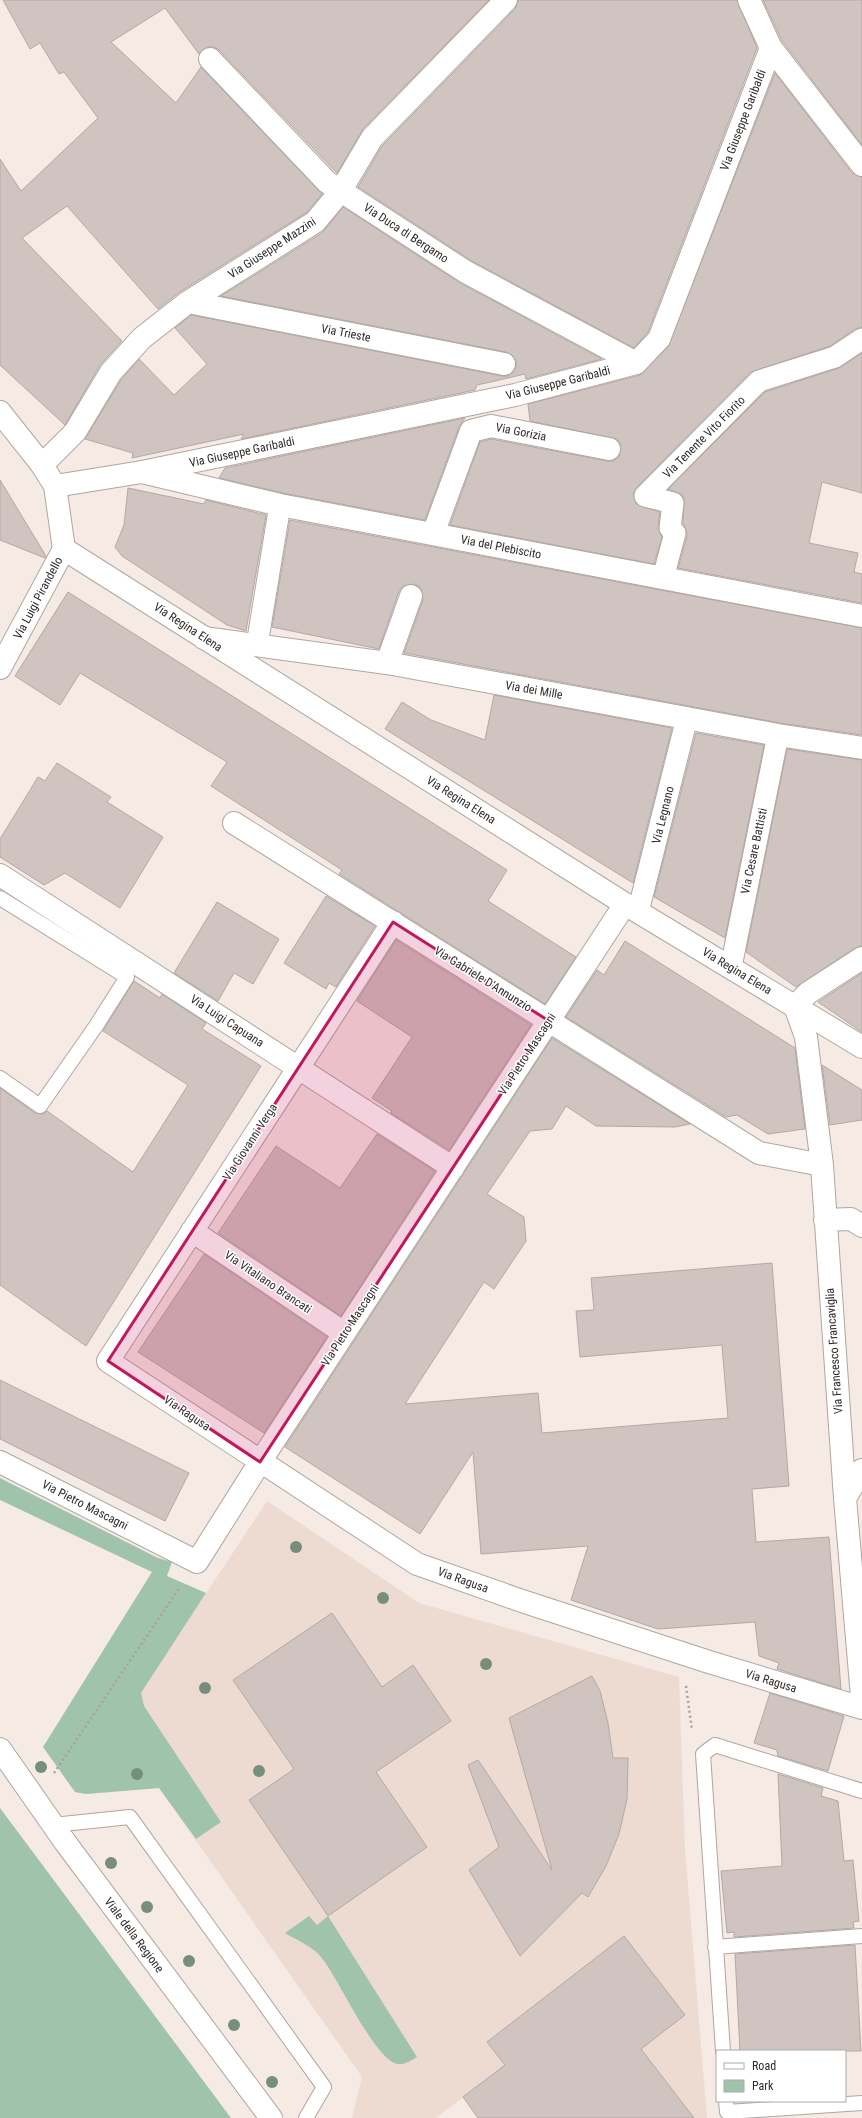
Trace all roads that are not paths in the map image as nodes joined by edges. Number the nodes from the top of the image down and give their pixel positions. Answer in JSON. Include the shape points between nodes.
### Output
{"nodes":[{"id":1,"x":506,"y":0,"type":"edge"},
{"id":2,"x":749,"y":0,"type":"edge"},
{"id":3,"x":771,"y":48,"type":"junction"},
{"id":4,"x":210,"y":59,"type":"dead end"},
{"id":5,"x":862,"y":165,"type":"edge"},
{"id":6,"x":340,"y":192,"type":"junction"},
{"id":7,"x":188,"y":302,"type":"junction"},
{"id":8,"x":862,"y":339,"type":"edge"},
{"id":9,"x":636,"y":363,"type":"junction"},
{"id":10,"x":504,"y":364,"type":"dead end"},
{"id":11,"x":0,"y":412,"type":"edge"},
{"id":12,"x":609,"y":449,"type":"dead end"},
{"id":13,"x":42,"y":465,"type":"junction"},
{"id":14,"x":142,"y":472,"type":"junction"},
{"id":15,"x":55,"y":486,"type":"junction"},
{"id":16,"x":280,"y":505,"type":"junction"},
{"id":17,"x":433,"y":534,"type":"junction"},
{"id":18,"x":64,"y":548,"type":"junction"},
{"id":19,"x":663,"y":578,"type":"junction"},
{"id":20,"x":411,"y":596,"type":"dead end"},
{"id":21,"x":862,"y":616,"type":"edge"},
{"id":22,"x":204,"y":638,"type":"junction"},
{"id":23,"x":257,"y":645,"type":"junction"},
{"id":24,"x":387,"y":663,"type":"junction"},
{"id":25,"x":0,"y":668,"type":"edge"},
{"id":26,"x":687,"y":718,"type":"junction"},
{"id":27,"x":778,"y":735,"type":"junction"},
{"id":28,"x":862,"y":748,"type":"edge"},
{"id":29,"x":234,"y":823,"type":"dead end"},
{"id":30,"x":0,"y":875,"type":"edge"},
{"id":31,"x":0,"y":898,"type":"edge"},
{"id":32,"x":631,"y":908,"type":"junction"},
{"id":33,"x":392,"y":922,"type":"junction"},
{"id":34,"x":862,"y":958,"type":"edge"},
{"id":35,"x":731,"y":968,"type":"junction"},
{"id":36,"x":796,"y":1006,"type":"junction"},
{"id":37,"x":549,"y":1021,"type":"junction"},
{"id":38,"x":862,"y":1047,"type":"edge"},
{"id":39,"x":299,"y":1067,"type":"junction"},
{"id":40,"x":0,"y":1078,"type":"edge"},
{"id":41,"x":822,"y":1165,"type":"junction"},
{"id":42,"x":453,"y":1168,"type":"junction"},
{"id":43,"x":825,"y":1220,"type":"junction"},
{"id":44,"x":862,"y":1226,"type":"edge"},
{"id":45,"x":192,"y":1231,"type":"junction"},
{"id":46,"x":344,"y":1333,"type":"junction"},
{"id":47,"x":108,"y":1361,"type":"joint"},
{"id":48,"x":0,"y":1462,"type":"edge"},
{"id":49,"x":260,"y":1462,"type":"junction"},
{"id":50,"x":862,"y":1470,"type":"edge"},
{"id":51,"x":845,"y":1498,"type":"junction"},
{"id":52,"x":862,"y":1697,"type":"edge"},
{"id":53,"x":862,"y":1708,"type":"edge"},
{"id":54,"x":0,"y":1749,"type":"edge"},
{"id":55,"x":862,"y":1791,"type":"edge"},
{"id":56,"x":52,"y":1825,"type":"junction"},
{"id":57,"x":862,"y":1936,"type":"edge"},
{"id":58,"x":715,"y":1947,"type":"junction"},
{"id":59,"x":723,"y":2050,"type":"edge"},
{"id":60,"x":726,"y":2102,"type":"edge"},
{"id":61,"x":862,"y":2103,"type":"edge"},
{"id":62,"x":271,"y":2118,"type":"edge"},
{"id":63,"x":306,"y":2118,"type":"edge"}],
"edges":[{"from":1,"to":6,"type":"street","name":"Via Giuseppe Mazzini","via":[[372,138]]},
{"from":2,"to":3,"type":"street"},
{"from":3,"to":5,"type":"street"},
{"from":3,"to":9,"type":"street","name":"Via Giuseppe Garibaldi","via":[[659,339]]},
{"from":4,"to":6,"type":"street","name":"Via Duca di Bergamo","via":[[327,182]]},
{"from":6,"to":7,"type":"street","name":"Via Giuseppe Mazzini","via":[[315,222]]},
{"from":6,"to":9,"type":"street","name":"Via Duca di Bergamo","via":[[466,272]]},
{"from":7,"to":10,"type":"street","name":"Via Trieste"},
{"from":7,"to":13,"type":"street","name":"Via Giuseppe Mazzini","via":[[142,338],[111,372],[75,432]]},
{"from":8,"to":19,"type":"street","name":"Via Tenente Vito Fiorito","via":[[835,357],[759,382],[645,496],[674,503],[670,528],[675,533]]},
{"from":9,"to":14,"type":"street","name":"Via Giuseppe Garibaldi","via":[[515,395]]},
{"from":11,"to":13,"type":"street"},
{"from":12,"to":17,"type":"street","name":"Via Gorizia","via":[[491,426],[471,430]]},
{"from":13,"to":15,"type":"street"},
{"from":14,"to":15,"type":"street","name":"Via Giuseppe Garibaldi"},
{"from":14,"to":16,"type":"street","name":"Via del Plebiscito"},
{"from":15,"to":18,"type":"street"},
{"from":16,"to":17,"type":"street","name":"Via del Plebiscito"},
{"from":16,"to":23,"type":"street"},
{"from":17,"to":19,"type":"street","name":"Via del Plebiscito"},
{"from":18,"to":22,"type":"street","name":"Via Regina Elena"},
{"from":18,"to":25,"type":"street","name":"Via Luigi Pirandello"},
{"from":19,"to":21,"type":"street","name":"Via del Plebiscito"},
{"from":20,"to":24,"type":"street"},
{"from":22,"to":23,"type":"street","name":"Via dei Mille"},
{"from":22,"to":32,"type":"street","name":"Via Regina Elena"},
{"from":23,"to":24,"type":"street","name":"Via dei Mille"},
{"from":24,"to":26,"type":"street","name":"Via dei Mille"},
{"from":26,"to":27,"type":"street","name":"Via dei Mille"},
{"from":26,"to":32,"type":"street","name":"Via Legnano"},
{"from":27,"to":28,"type":"street","name":"Via dei Mille"},
{"from":27,"to":35,"type":"street","name":"Via Cesare Battisti"},
{"from":29,"to":33,"type":"street","name":"Via Gabriele D'Annunzio"},
{"from":30,"to":39,"type":"street","name":"Via Luigi Capuana"},
{"from":31,"to":40,"type":"lane","via":[[127,977],[40,1106]]},
{"from":32,"to":35,"type":"street","name":"Via Regina Elena"},
{"from":32,"to":37,"type":"street","name":"Via Pietro Mascagni"},
{"from":33,"to":37,"type":"street","name":"Via Gabriele D'Annunzio"},
{"from":33,"to":39,"type":"street","name":"Via Giovanni Verga"},
{"from":34,"to":36,"type":"street","via":[[808,993]]},
{"from":35,"to":36,"type":"street","name":"Via Regina Elena"},
{"from":36,"to":38,"type":"street","name":"Via Regina Elena"},
{"from":36,"to":41,"type":"street","name":"Via Francesco Francaviglia","via":[[806,1037]]},
{"from":37,"to":41,"type":"street","name":"Via Gabriele D'Annunzio","via":[[759,1153]]},
{"from":37,"to":42,"type":"street","name":"Via Pietro Mascagni"},
{"from":39,"to":42,"type":"street","name":"Via Luigi Capuana"},
{"from":39,"to":45,"type":"street","name":"Via Giovanni Verga"},
{"from":41,"to":43,"type":"street","name":"Via Francesco Francaviglia"},
{"from":42,"to":46,"type":"street","name":"Via Pietro Mascagni"},
{"from":43,"to":44,"type":"street","via":[[851,1219]]},
{"from":43,"to":51,"type":"street","name":"Via Francesco Francaviglia"},
{"from":45,"to":46,"type":"street","name":"Via Vitaliano Brancati"},
{"from":45,"to":47,"type":"street","name":"Via Giovanni Verga"},
{"from":46,"to":49,"type":"street","name":"Via Pietro Mascagni"},
{"from":47,"to":49,"type":"street","name":"Via Ragusa"},
{"from":48,"to":49,"type":"street","name":"Via Pietro Mascagni","via":[[198,1562]]},
{"from":49,"to":53,"type":"street","name":"Via Ragusa","via":[[417,1564],[522,1601]]},
{"from":50,"to":51,"type":"street"},
{"from":51,"to":52,"type":"street","name":"Via Francesco Francaviglia"},
{"from":54,"to":56,"type":"street","name":"Viale della Regione"},
{"from":55,"to":58,"type":"lane","via":[[715,1745],[703,1754]]},
{"from":56,"to":62,"type":"street","name":"Viale della Regione"},
{"from":56,"to":63,"type":"lane","via":[[130,1817],[324,2088]]},
{"from":57,"to":58,"type":"lane"},
{"from":58,"to":59,"type":"lane"},
{"from":60,"to":61,"type":"lane","via":[[727,2112]]}]}
